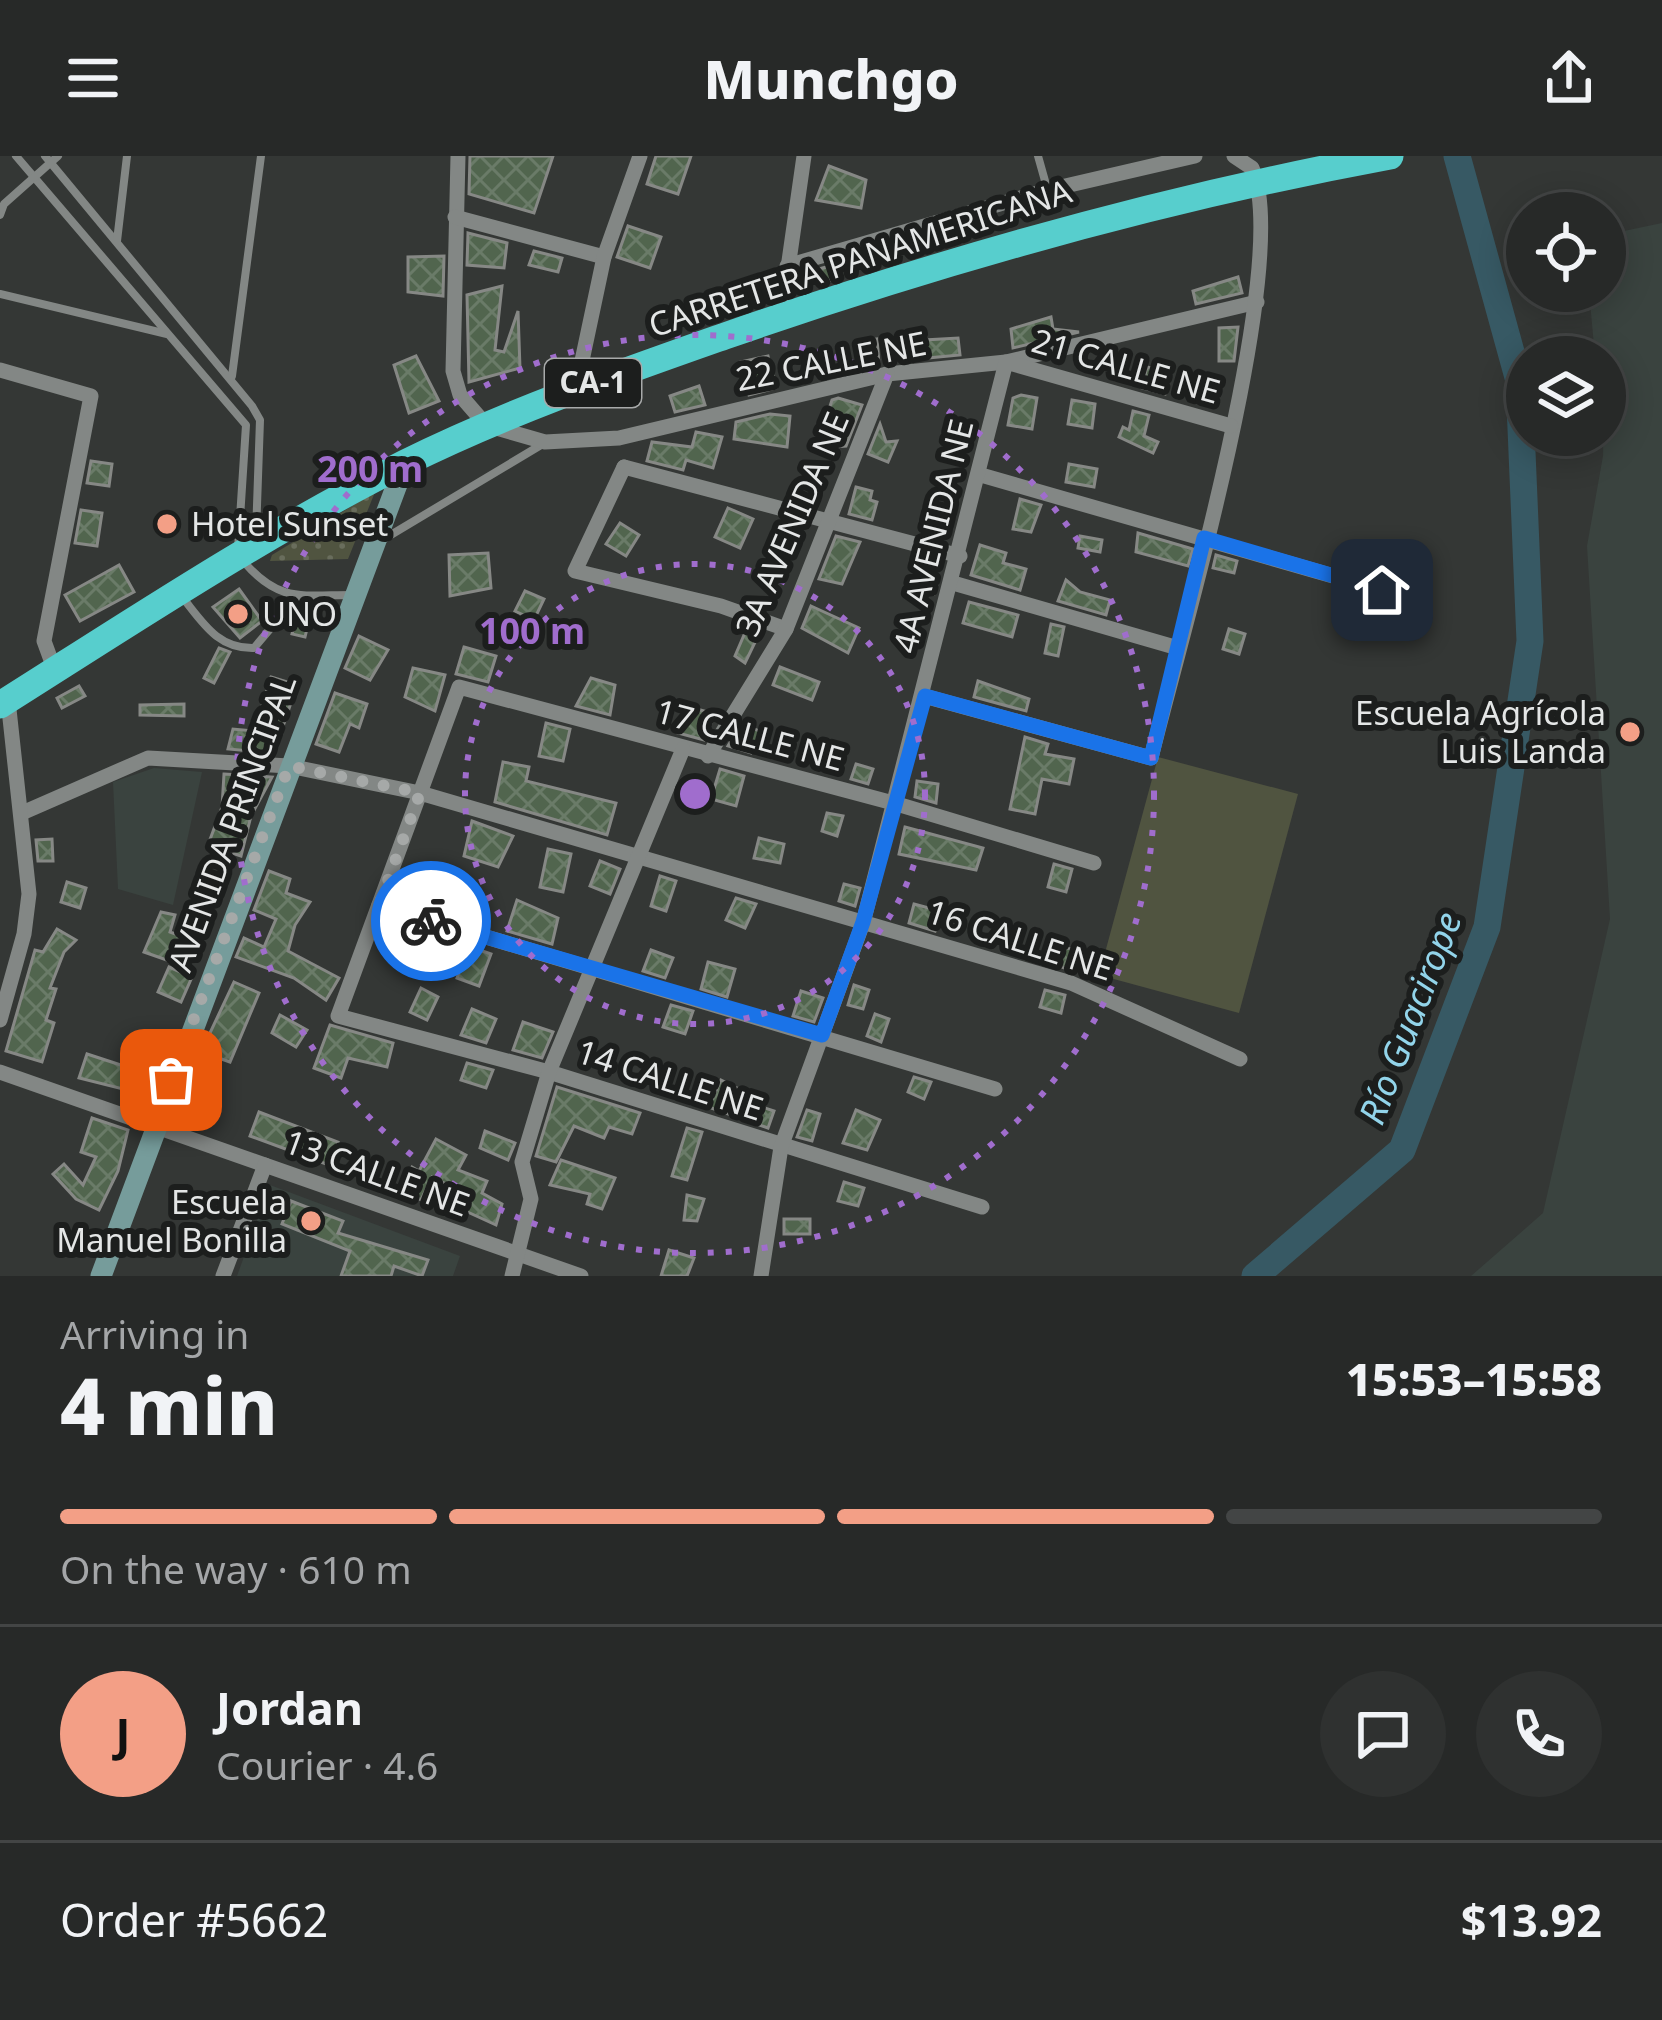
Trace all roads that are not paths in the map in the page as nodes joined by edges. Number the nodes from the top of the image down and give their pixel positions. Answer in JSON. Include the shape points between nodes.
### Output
{"nodes":[{"id":1,"x":16,"y":156,"type":"edge"},
{"id":2,"x":127,"y":156,"type":"edge"},
{"id":3,"x":261,"y":156,"type":"edge"},
{"id":4,"x":458,"y":156,"type":"edge"},
{"id":5,"x":640,"y":156,"type":"edge"},
{"id":6,"x":804,"y":156,"type":"edge"},
{"id":7,"x":1038,"y":156,"type":"edge"},
{"id":8,"x":1195,"y":156,"type":"edge"},
{"id":9,"x":1390,"y":156,"type":"edge"},
{"id":10,"x":51,"y":158,"type":"edge"},
{"id":11,"x":1236,"y":170,"type":"edge"},
{"id":12,"x":33,"y":179,"type":"junction"},
{"id":13,"x":1048,"y":190,"type":"junction"},
{"id":14,"x":0,"y":215,"type":"edge"},
{"id":15,"x":455,"y":218,"type":"junction"},
{"id":16,"x":117,"y":241,"type":"junction"},
{"id":17,"x":604,"y":257,"type":"junction"},
{"id":18,"x":787,"y":266,"type":"junction"},
{"id":19,"x":0,"y":294,"type":"edge"},
{"id":20,"x":1257,"y":302,"type":"junction"},
{"id":21,"x":781,"y":317,"type":"junction"},
{"id":22,"x":168,"y":334,"type":"junction"},
{"id":23,"x":1006,"y":362,"type":"junction"},
{"id":24,"x":0,"y":370,"type":"edge"},
{"id":25,"x":887,"y":374,"type":"junction"},
{"id":26,"x":232,"y":378,"type":"junction"},
{"id":27,"x":576,"y":389,"type":"junction"},
{"id":28,"x":486,"y":425,"type":"junction"},
{"id":29,"x":1231,"y":426,"type":"junction"},
{"id":30,"x":620,"y":438,"type":"junction"},
{"id":31,"x":544,"y":442,"type":"junction"},
{"id":32,"x":405,"y":464,"type":"junction"},
{"id":33,"x":624,"y":467,"type":"junction"},
{"id":34,"x":981,"y":475,"type":"junction"},
{"id":35,"x":831,"y":519,"type":"junction"},
{"id":36,"x":1204,"y":538,"type":"junction"},
{"id":37,"x":373,"y":546,"type":"junction"},
{"id":38,"x":247,"y":549,"type":"junction"},
{"id":39,"x":960,"y":556,"type":"junction"},
{"id":40,"x":952,"y":583,"type":"junction"},
{"id":41,"x":1382,"y":590,"type":"dead end"},
{"id":42,"x":178,"y":592,"type":"junction"},
{"id":43,"x":299,"y":595,"type":"junction"},
{"id":44,"x":352,"y":595,"type":"junction"},
{"id":45,"x":786,"y":628,"type":"junction"},
{"id":46,"x":1178,"y":648,"type":"junction"},
{"id":47,"x":55,"y":671,"type":"junction"},
{"id":48,"x":925,"y":696,"type":"junction"},
{"id":49,"x":4,"y":702,"type":"edge"},
{"id":50,"x":683,"y":749,"type":"junction"},
{"id":51,"x":708,"y":756,"type":"junction"},
{"id":52,"x":289,"y":766,"type":"junction"},
{"id":53,"x":420,"y":793,"type":"junction"},
{"id":54,"x":897,"y":804,"type":"junction"},
{"id":55,"x":22,"y":812,"type":"junction"},
{"id":56,"x":637,"y":857,"type":"junction"},
{"id":57,"x":1094,"y":862,"type":"dead end"},
{"id":58,"x":379,"y":905,"type":"junction"},
{"id":59,"x":863,"y":922,"type":"junction"},
{"id":60,"x":592,"y":970,"type":"junction"},
{"id":61,"x":0,"y":1020,"type":"edge"},
{"id":62,"x":822,"y":1035,"type":"junction"},
{"id":63,"x":1240,"y":1058,"type":"dead end"},
{"id":64,"x":0,"y":1072,"type":"edge"},
{"id":65,"x":549,"y":1072,"type":"junction"},
{"id":66,"x":995,"y":1089,"type":"dead end"},
{"id":67,"x":154,"y":1125,"type":"junction"},
{"id":68,"x":781,"y":1147,"type":"junction"},
{"id":69,"x":266,"y":1165,"type":"junction"},
{"id":70,"x":982,"y":1208,"type":"dead end"},
{"id":71,"x":519,"y":1256,"type":"junction"},
{"id":72,"x":101,"y":1276,"type":"edge"},
{"id":73,"x":223,"y":1276,"type":"edge"},
{"id":74,"x":512,"y":1276,"type":"edge"},
{"id":75,"x":581,"y":1276,"type":"edge"},
{"id":76,"x":761,"y":1276,"type":"edge"}],
"edges":[{"from":1,"to":12,"type":"lane"},
{"from":2,"to":16,"type":"lane"},
{"from":3,"to":26,"type":"lane"},
{"from":4,"to":15,"type":"street"},
{"from":5,"to":17,"type":"street"},
{"from":6,"to":18,"type":"street"},
{"from":7,"to":13,"type":"lane"},
{"from":8,"to":13,"type":"street"},
{"from":9,"to":11,"type":"highway","name":"CARRETERA PANAMERICANA","number":"CA-1"},
{"from":10,"to":12,"type":"lane"},
{"from":10,"to":16,"type":"lane"},
{"from":11,"to":20,"type":"street","via":[[1252,168],[1263,214]]},
{"from":11,"to":21,"type":"highway","name":"CARRETERA PANAMERICANA","number":"CA-1"},
{"from":12,"to":14,"type":"lane"},
{"from":12,"to":22,"type":"lane"},
{"from":13,"to":18,"type":"street"},
{"from":15,"to":17,"type":"street"},
{"from":15,"to":28,"type":"street","via":[[453,371],[460,395]]},
{"from":16,"to":26,"type":"lane"},
{"from":17,"to":27,"type":"street"},
{"from":18,"to":21,"type":"street"},
{"from":19,"to":22,"type":"lane"},
{"from":20,"to":23,"type":"street","name":"22 CALLE NE"},
{"from":20,"to":29,"type":"street"},
{"from":21,"to":27,"type":"highway","name":"CARRETERA PANAMERICANA","number":"CA-1"},
{"from":22,"to":38,"type":"lane","via":[[246,424]]},
{"from":23,"to":25,"type":"street","name":"22 CALLE NE"},
{"from":23,"to":29,"type":"street","name":"21 CALLE NE"},
{"from":23,"to":34,"type":"street","name":"4A AVENIDA NE"},
{"from":24,"to":47,"type":"street","via":[[91,395],[44,641]]},
{"from":25,"to":30,"type":"street","name":"22 CALLE NE"},
{"from":25,"to":35,"type":"street","name":"3A AVENIDA NE"},
{"from":26,"to":38,"type":"lane","via":[[260,420]]},
{"from":27,"to":28,"type":"highway","name":"CARRETERA PANAMERICANA","number":"CA-1"},
{"from":28,"to":31,"type":"street","name":"22 CALLE NE"},
{"from":28,"to":32,"type":"highway","name":"CARRETERA PANAMERICANA","number":"CA-1"},
{"from":29,"to":36,"type":"street"},
{"from":30,"to":31,"type":"street","name":"22 CALLE NE"},
{"from":30,"to":33,"type":"street"},
{"from":31,"to":37,"type":"lane"},
{"from":32,"to":37,"type":"street","name":"AVENIDA PRINCIPAL"},
{"from":32,"to":38,"type":"highway","name":"CARRETERA PANAMERICANA","number":"CA-1"},
{"from":33,"to":35,"type":"street"},
{"from":33,"to":45,"type":"street","via":[[575,571]]},
{"from":34,"to":36,"type":"street"},
{"from":34,"to":39,"type":"street","name":"4A AVENIDA NE"},
{"from":35,"to":39,"type":"street"},
{"from":35,"to":45,"type":"street","name":"3A AVENIDA NE"},
{"from":36,"to":41,"type":"street"},
{"from":36,"to":46,"type":"street"},
{"from":37,"to":44,"type":"street","name":"AVENIDA PRINCIPAL"},
{"from":38,"to":42,"type":"highway","name":"CARRETERA PANAMERICANA","number":"CA-1"},
{"from":38,"to":43,"type":"lane","via":[[265,586]]},
{"from":39,"to":40,"type":"street","name":"4A AVENIDA NE"},
{"from":40,"to":46,"type":"street"},
{"from":40,"to":48,"type":"street","name":"4A AVENIDA NE"},
{"from":42,"to":43,"type":"lane","via":[[214,637],[244,648],[254,648]]},
{"from":42,"to":47,"type":"highway","name":"CARRETERA PANAMERICANA","number":"CA-1"},
{"from":43,"to":44,"type":"lane"},
{"from":44,"to":52,"type":"street","name":"AVENIDA PRINCIPAL"},
{"from":45,"to":51,"type":"street","name":"3A AVENIDA NE"},
{"from":46,"to":48,"type":"street","via":[[1151,758]]},
{"from":47,"to":49,"type":"highway","name":"CARRETERA PANAMERICANA","number":"CA-1"},
{"from":48,"to":54,"type":"street","name":"4A AVENIDA NE"},
{"from":49,"to":55,"type":"street"},
{"from":50,"to":51,"type":"street","name":"17 CALLE NE"},
{"from":50,"to":53,"type":"street","name":"17 CALLE NE","via":[[459,687]]},
{"from":50,"to":56,"type":"street"},
{"from":51,"to":54,"type":"street","name":"17 CALLE NE"},
{"from":52,"to":53,"type":"street","name":"16 CALLE NE"},
{"from":52,"to":55,"type":"street","name":"16 CALLE NE","via":[[148,758]]},
{"from":52,"to":67,"type":"street","name":"AVENIDA PRINCIPAL"},
{"from":53,"to":56,"type":"street","name":"16 CALLE NE"},
{"from":53,"to":58,"type":"street"},
{"from":54,"to":57,"type":"street","name":"17 CALLE NE"},
{"from":54,"to":59,"type":"street","name":"4A AVENIDA NE"},
{"from":55,"to":61,"type":"street","via":[[25,934]]},
{"from":56,"to":59,"type":"street","name":"16 CALLE NE"},
{"from":56,"to":60,"type":"street"},
{"from":58,"to":60,"type":"street"},
{"from":58,"to":65,"type":"street","name":"14 CALLE NE","via":[[338,1016]]},
{"from":59,"to":62,"type":"street","name":"4A AVENIDA NE"},
{"from":59,"to":63,"type":"street","name":"16 CALLE NE","via":[[1071,982]]},
{"from":60,"to":62,"type":"street"},
{"from":60,"to":65,"type":"street"},
{"from":62,"to":66,"type":"street"},
{"from":62,"to":68,"type":"street","name":"4A AVENIDA NE"},
{"from":64,"to":67,"type":"street","name":"13 CALLE NE"},
{"from":65,"to":68,"type":"street","name":"14 CALLE NE"},
{"from":65,"to":71,"type":"street","via":[[522,1162],[531,1198]]},
{"from":67,"to":69,"type":"street","name":"13 CALLE NE"},
{"from":67,"to":72,"type":"street","name":"AVENIDA PRINCIPAL"},
{"from":68,"to":70,"type":"street","name":"14 CALLE NE"},
{"from":68,"to":76,"type":"street","name":"4A AVENIDA NE"},
{"from":69,"to":71,"type":"street","name":"13 CALLE NE"},
{"from":69,"to":73,"type":"street"},
{"from":71,"to":74,"type":"street"},
{"from":71,"to":75,"type":"street","name":"13 CALLE NE"}]}
